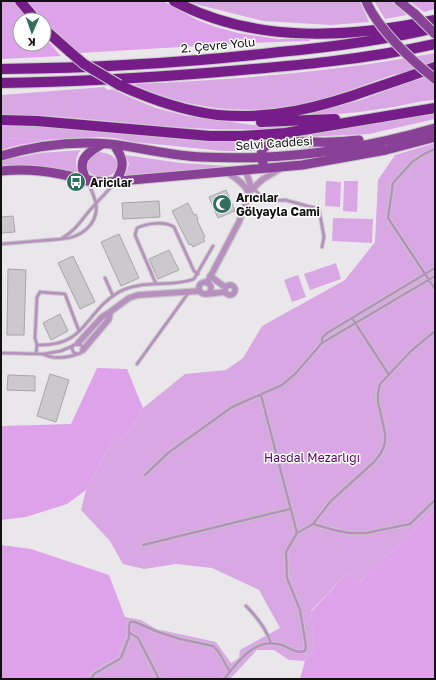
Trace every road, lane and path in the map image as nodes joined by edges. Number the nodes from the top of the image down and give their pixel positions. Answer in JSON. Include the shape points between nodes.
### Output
{"nodes":[{"id":1,"x":20,"y":1,"type":"edge"},
{"id":2,"x":174,"y":1,"type":"edge"},
{"id":3,"x":366,"y":1,"type":"edge"},
{"id":4,"x":399,"y":1,"type":"edge"},
{"id":5,"x":29,"y":12,"type":"edge"},
{"id":6,"x":435,"y":20,"type":"edge"},
{"id":7,"x":435,"y":28,"type":"edge"},
{"id":8,"x":435,"y":34,"type":"edge"},
{"id":9,"x":52,"y":36,"type":"edge"},
{"id":10,"x":435,"y":44,"type":"edge"},
{"id":11,"x":435,"y":67,"type":"edge"},
{"id":12,"x":1,"y":69,"type":"edge"},
{"id":13,"x":435,"y":79,"type":"edge"},
{"id":14,"x":1,"y":83,"type":"edge"},
{"id":15,"x":435,"y":108,"type":"edge"},
{"id":16,"x":204,"y":113,"type":"junction"},
{"id":17,"x":1,"y":120,"type":"edge"},
{"id":18,"x":435,"y":128,"type":"edge"},
{"id":19,"x":410,"y":134,"type":"junction"},
{"id":20,"x":435,"y":137,"type":"edge"},
{"id":21,"x":102,"y":144,"type":"junction"},
{"id":22,"x":114,"y":145,"type":"junction"},
{"id":23,"x":435,"y":149,"type":"edge"},
{"id":24,"x":1,"y":156,"type":"edge"},
{"id":25,"x":217,"y":158,"type":"junction"},
{"id":26,"x":261,"y":158,"type":"junction"},
{"id":27,"x":284,"y":167,"type":"junction"},
{"id":28,"x":269,"y":168,"type":"junction"},
{"id":29,"x":244,"y":170,"type":"junction"},
{"id":30,"x":1,"y":171,"type":"edge"},
{"id":31,"x":225,"y":172,"type":"junction"},
{"id":32,"x":87,"y":181,"type":"junction"},
{"id":33,"x":116,"y":181,"type":"junction"},
{"id":34,"x":251,"y":190,"type":"junction"},
{"id":35,"x":266,"y":201,"type":"junction"},
{"id":36,"x":96,"y":205,"type":"junction"},
{"id":37,"x":61,"y":240,"type":"junction"},
{"id":38,"x":1,"y":244,"type":"edge"},
{"id":39,"x":214,"y":246,"type":"dead end"},
{"id":40,"x":322,"y":248,"type":"dead end"},
{"id":41,"x":435,"y":268,"type":"edge"},
{"id":42,"x":198,"y":274,"type":"junction"},
{"id":43,"x":425,"y":274,"type":"junction"},
{"id":44,"x":210,"y":276,"type":"junction"},
{"id":45,"x":435,"y":276,"type":"edge"},
{"id":46,"x":105,"y":278,"type":"dead end"},
{"id":47,"x":428,"y":279,"type":"junction"},
{"id":48,"x":207,"y":283,"type":"junction"},
{"id":49,"x":156,"y":284,"type":"junction"},
{"id":50,"x":435,"y":289,"type":"edge"},
{"id":51,"x":200,"y":291,"type":"junction"},
{"id":52,"x":190,"y":292,"type":"junction"},
{"id":53,"x":206,"y":294,"type":"junction"},
{"id":54,"x":113,"y":296,"type":"junction"},
{"id":55,"x":110,"y":312,"type":"junction"},
{"id":56,"x":352,"y":318,"type":"junction"},
{"id":57,"x":355,"y":323,"type":"junction"},
{"id":58,"x":79,"y":331,"type":"junction"},
{"id":59,"x":435,"y":331,"type":"edge"},
{"id":60,"x":322,"y":343,"type":"junction"},
{"id":61,"x":76,"y":344,"type":"junction"},
{"id":62,"x":37,"y":345,"type":"junction"},
{"id":63,"x":83,"y":350,"type":"junction"},
{"id":64,"x":1,"y":353,"type":"edge"},
{"id":65,"x":36,"y":354,"type":"junction"},
{"id":66,"x":43,"y":354,"type":"junction"},
{"id":67,"x":78,"y":354,"type":"junction"},
{"id":68,"x":137,"y":364,"type":"dead end"},
{"id":69,"x":388,"y":375,"type":"junction"},
{"id":70,"x":261,"y":395,"type":"junction"},
{"id":71,"x":145,"y":475,"type":"dead end"},
{"id":72,"x":435,"y":500,"type":"edge"},
{"id":73,"x":290,"y":509,"type":"junction"},
{"id":74,"x":313,"y":524,"type":"junction"},
{"id":75,"x":297,"y":533,"type":"junction"},
{"id":76,"x":143,"y":545,"type":"dead end"},
{"id":77,"x":246,"y":606,"type":"dead end"},
{"id":78,"x":129,"y":633,"type":"junction"},
{"id":79,"x":271,"y":643,"type":"junction"},
{"id":80,"x":230,"y":672,"type":"junction"},
{"id":81,"x":91,"y":679,"type":"edge"},
{"id":82,"x":159,"y":679,"type":"edge"},
{"id":83,"x":224,"y":679,"type":"edge"}],
"edges":[{"from":1,"to":5,"type":"highway"},
{"from":2,"to":6,"type":"highway","via":[[200,14],[235,25],[286,33],[394,28]]},
{"from":3,"to":13,"type":"main road","bridge":true,"via":[[384,29]]},
{"from":4,"to":8,"type":"main road","bridge":true},
{"from":7,"to":12,"type":"highway","name":"2. Çevre Yolu","via":[[338,45],[245,56],[124,65]]},
{"from":9,"to":16,"type":"highway","bridge":true,"via":[[84,64],[119,85],[161,102]]},
{"from":10,"to":14,"type":"highway","via":[[363,57],[261,68],[136,78]]},
{"from":11,"to":16,"type":"highway","via":[[340,100],[297,111],[263,116]]},
{"from":15,"to":16,"type":"highway","via":[[343,118],[268,122],[227,119]]},
{"from":15,"to":17,"type":"highway","via":[[285,133],[228,136]]},
{"from":18,"to":19,"type":"main road","name":"Selvi Caddesi"},
{"from":19,"to":26,"type":"main road","name":"Selvi Caddesi","via":[[326,152]]},
{"from":19,"to":26,"type":"main road","via":[[349,142],[275,143],[263,149]]},
{"from":20,"to":27,"type":"main road","name":"Selvi Caddesi","via":[[379,152]]},
{"from":21,"to":22,"type":"main road"},
{"from":21,"to":24,"type":"main road","via":[[51,146]]},
{"from":21,"to":32,"type":"main road","via":[[87,154],[83,160],[82,172]]},
{"from":22,"to":25,"type":"main road","name":"Selvi Caddesi","via":[[172,155]]},
{"from":22,"to":33,"type":"main road","via":[[122,162],[122,169]]},
{"from":23,"to":43,"type":"lane","via":[[412,162],[393,184],[388,218]]},
{"from":25,"to":26,"type":"main road","name":"Selvi Caddesi"},
{"from":25,"to":29,"type":"main road","via":[[233,162]]},
{"from":26,"to":28,"type":"main road"},
{"from":27,"to":28,"type":"main road","name":"Selvi Caddesi"},
{"from":27,"to":34,"type":"street","via":[[263,179]]},
{"from":28,"to":29,"type":"main road","name":"Selvi Caddesi"},
{"from":29,"to":31,"type":"main road","name":"Selvi Caddesi"},
{"from":29,"to":34,"type":"street","via":[[250,181]]},
{"from":30,"to":32,"type":"main road","via":[[42,171]]},
{"from":31,"to":33,"type":"main road","name":"Selvi Caddesi"},
{"from":31,"to":34,"type":"street"},
{"from":32,"to":33,"type":"main road"},
{"from":32,"to":36,"type":"lane"},
{"from":33,"to":36,"type":"lane"},
{"from":34,"to":35,"type":"lane"},
{"from":34,"to":35,"type":"lane","via":[[253,198]]},
{"from":34,"to":44,"type":"street","via":[[239,222]]},
{"from":35,"to":40,"type":"lane","via":[[285,200],[319,209],[324,237]]},
{"from":36,"to":37,"type":"lane","via":[[76,229]]},
{"from":36,"to":37,"type":"lane","via":[[93,221],[83,233],[71,239]]},
{"from":37,"to":38,"type":"lane"},
{"from":39,"to":42,"type":"lane"},
{"from":41,"to":43,"type":"lane"},
{"from":42,"to":49,"type":"lane","via":[[190,280]]},
{"from":42,"to":49,"type":"lane","via":[[194,271],[174,227],[168,223],[142,225],[137,228],[135,235]]},
{"from":43,"to":47,"type":"lane"},
{"from":43,"to":56,"type":"lane"},
{"from":44,"to":48,"type":"street"},
{"from":44,"to":53,"type":"street","via":[[225,290]]},
{"from":45,"to":47,"type":"lane"},
{"from":46,"to":54,"type":"lane"},
{"from":47,"to":50,"type":"lane"},
{"from":47,"to":57,"type":"lane"},
{"from":48,"to":51,"type":"street","via":[[200,284]]},
{"from":48,"to":53,"type":"street","via":[[211,290]]},
{"from":49,"to":54,"type":"lane","via":[[132,286]]},
{"from":51,"to":52,"type":"street"},
{"from":51,"to":53,"type":"street"},
{"from":52,"to":55,"type":"street","via":[[138,295],[129,298]]},
{"from":52,"to":68,"type":"lane"},
{"from":54,"to":58,"type":"lane"},
{"from":55,"to":61,"type":"street"},
{"from":55,"to":63,"type":"street","via":[[109,319]]},
{"from":56,"to":57,"type":"lane"},
{"from":56,"to":60,"type":"lane","via":[[327,333],[322,338]]},
{"from":57,"to":60,"type":"lane"},
{"from":57,"to":69,"type":"lane"},
{"from":58,"to":62,"type":"lane","via":[[62,343]]},
{"from":58,"to":62,"type":"lane","via":[[65,294],[40,292],[37,297]]},
{"from":59,"to":69,"type":"lane"},
{"from":60,"to":70,"type":"lane","via":[[295,374],[282,385]]},
{"from":61,"to":63,"type":"lane"},
{"from":61,"to":66,"type":"lane","via":[[61,351]]},
{"from":61,"to":67,"type":"lane","via":[[72,349]]},
{"from":62,"to":65,"type":"lane"},
{"from":63,"to":67,"type":"lane"},
{"from":64,"to":65,"type":"lane"},
{"from":65,"to":66,"type":"lane"},
{"from":66,"to":67,"type":"lane","via":[[54,358]]},
{"from":69,"to":74,"type":"lane","via":[[380,384],[378,393],[385,438],[381,453],[330,501]]},
{"from":70,"to":71,"type":"lane","via":[[232,408],[207,424],[168,453]]},
{"from":70,"to":73,"type":"lane"},
{"from":72,"to":74,"type":"lane","via":[[410,524],[366,533],[349,533]]},
{"from":73,"to":75,"type":"lane"},
{"from":73,"to":76,"type":"lane"},
{"from":74,"to":75,"type":"lane"},
{"from":75,"to":79,"type":"lane","via":[[286,552],[286,568],[287,578],[300,610],[305,651],[297,652]]},
{"from":77,"to":79,"type":"lane","via":[[264,627]]},
{"from":78,"to":80,"type":"lane","via":[[130,622],[135,622],[180,639],[213,646]]},
{"from":78,"to":81,"type":"lane","via":[[130,637],[121,658],[94,674]]},
{"from":78,"to":82,"type":"lane","via":[[138,638]]},
{"from":79,"to":80,"type":"lane","via":[[250,649]]},
{"from":80,"to":83,"type":"lane"}]}
